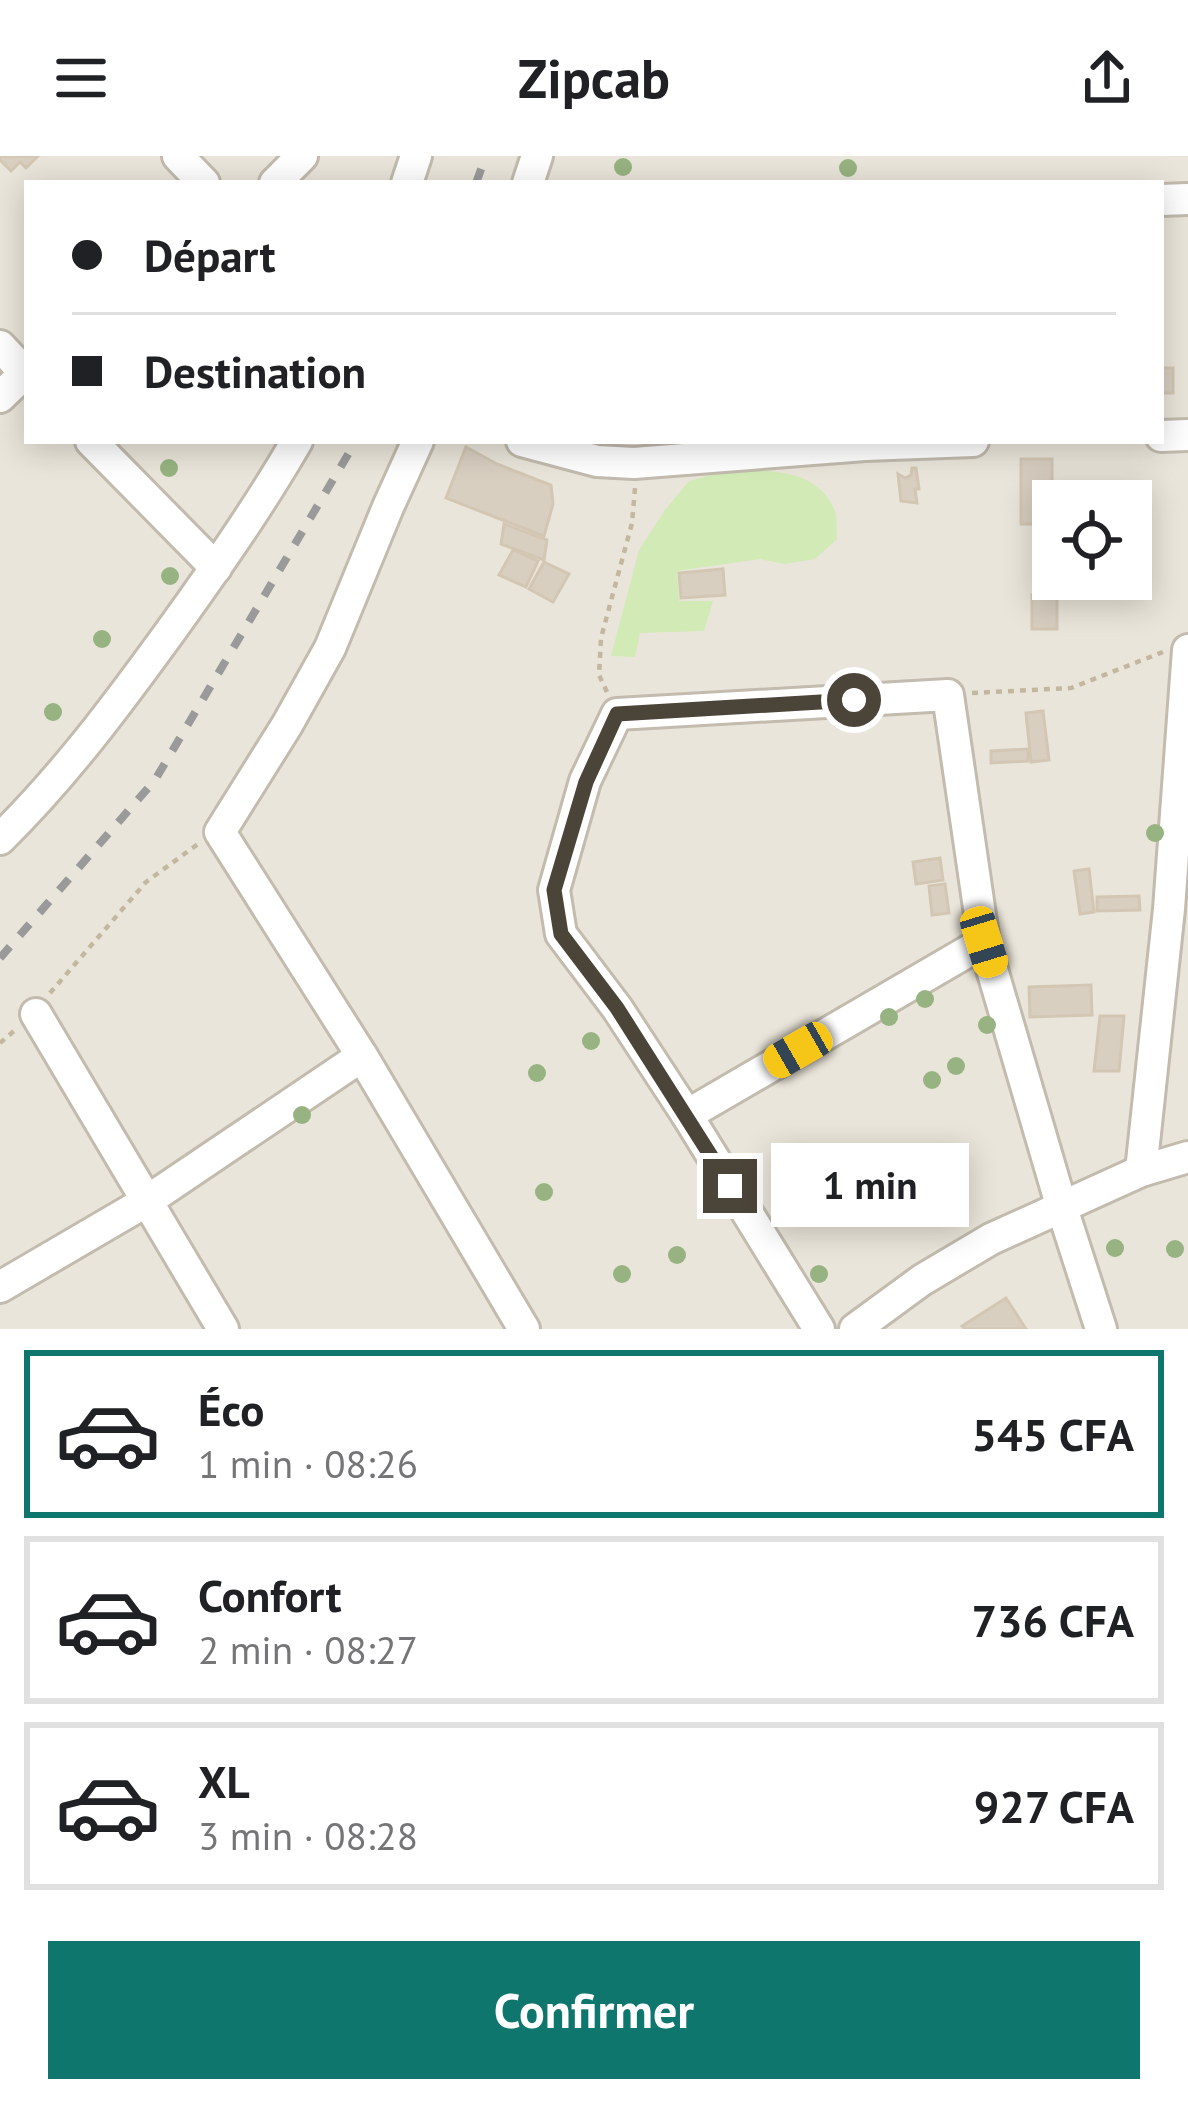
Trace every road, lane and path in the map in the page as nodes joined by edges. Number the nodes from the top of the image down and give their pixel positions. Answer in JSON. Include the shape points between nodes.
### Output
{"nodes":[{"id":1,"x":178,"y":156,"type":"edge"},
{"id":2,"x":302,"y":156,"type":"edge"},
{"id":3,"x":201,"y":180,"type":"edge"},
{"id":4,"x":278,"y":180,"type":"edge"},
{"id":5,"x":0,"y":346,"type":"edge"},
{"id":6,"x":24,"y":372,"type":"edge"},
{"id":7,"x":24,"y":376,"type":"edge"},
{"id":8,"x":0,"y":397,"type":"edge"},
{"id":9,"x":95,"y":444,"type":"edge"},
{"id":10,"x":295,"y":444,"type":"edge"},
{"id":11,"x":417,"y":444,"type":"edge"},
{"id":12,"x":533,"y":444,"type":"edge"},
{"id":13,"x":892,"y":444,"type":"edge"},
{"id":14,"x":634,"y":464,"type":"junction"},
{"id":15,"x":216,"y":568,"type":"junction"},
{"id":16,"x":1178,"y":650,"type":"edge"},
{"id":17,"x":948,"y":695,"type":"junction"},
{"id":18,"x":617,"y":714,"type":"junction"},
{"id":19,"x":220,"y":832,"type":"junction"},
{"id":20,"x":0,"y":839,"type":"edge"},
{"id":21,"x":1179,"y":905,"type":"edge"},
{"id":22,"x":984,"y":942,"type":"junction"},
{"id":23,"x":36,"y":1014,"type":"joint"},
{"id":24,"x":362,"y":1056,"type":"junction"},
{"id":25,"x":687,"y":1115,"type":"junction"},
{"id":26,"x":1188,"y":1157,"type":"edge"},
{"id":27,"x":1141,"y":1171,"type":"junction"},
{"id":28,"x":148,"y":1202,"type":"junction"},
{"id":29,"x":1062,"y":1208,"type":"junction"},
{"id":30,"x":0,"y":1287,"type":"edge"},
{"id":31,"x":223,"y":1329,"type":"edge"},
{"id":32,"x":524,"y":1329,"type":"edge"},
{"id":33,"x":819,"y":1329,"type":"edge"},
{"id":34,"x":855,"y":1329,"type":"edge"},
{"id":35,"x":1101,"y":1329,"type":"edge"}],
"edges":[{"from":1,"to":3,"type":"street"},
{"from":2,"to":4,"type":"street"},
{"from":5,"to":6,"type":"street"},
{"from":7,"to":8,"type":"street"},
{"from":9,"to":15,"type":"street"},
{"from":10,"to":15,"type":"street"},
{"from":11,"to":19,"type":"street","via":[[330,648]]},
{"from":12,"to":14,"type":"street"},
{"from":13,"to":14,"type":"street"},
{"from":14,"to":18,"type":"path","via":[[632,523],[598,675]]},
{"from":15,"to":20,"type":"street","via":[[68,767]]},
{"from":16,"to":17,"type":"path","via":[[1071,688]]},
{"from":16,"to":21,"type":"street"},
{"from":17,"to":18,"type":"street"},
{"from":17,"to":22,"type":"street"},
{"from":18,"to":25,"type":"street","via":[[586,782],[554,890],[561,934]]},
{"from":19,"to":23,"type":"path","via":[[146,882]]},
{"from":19,"to":24,"type":"street"},
{"from":21,"to":27,"type":"street"},
{"from":22,"to":25,"type":"street"},
{"from":22,"to":29,"type":"street"},
{"from":23,"to":28,"type":"street"},
{"from":24,"to":28,"type":"street"},
{"from":24,"to":32,"type":"street"},
{"from":25,"to":33,"type":"street"},
{"from":26,"to":27,"type":"street"},
{"from":27,"to":29,"type":"street"},
{"from":28,"to":30,"type":"street"},
{"from":28,"to":31,"type":"street"},
{"from":29,"to":34,"type":"street","via":[[957,1257]]},
{"from":29,"to":35,"type":"street"}]}
